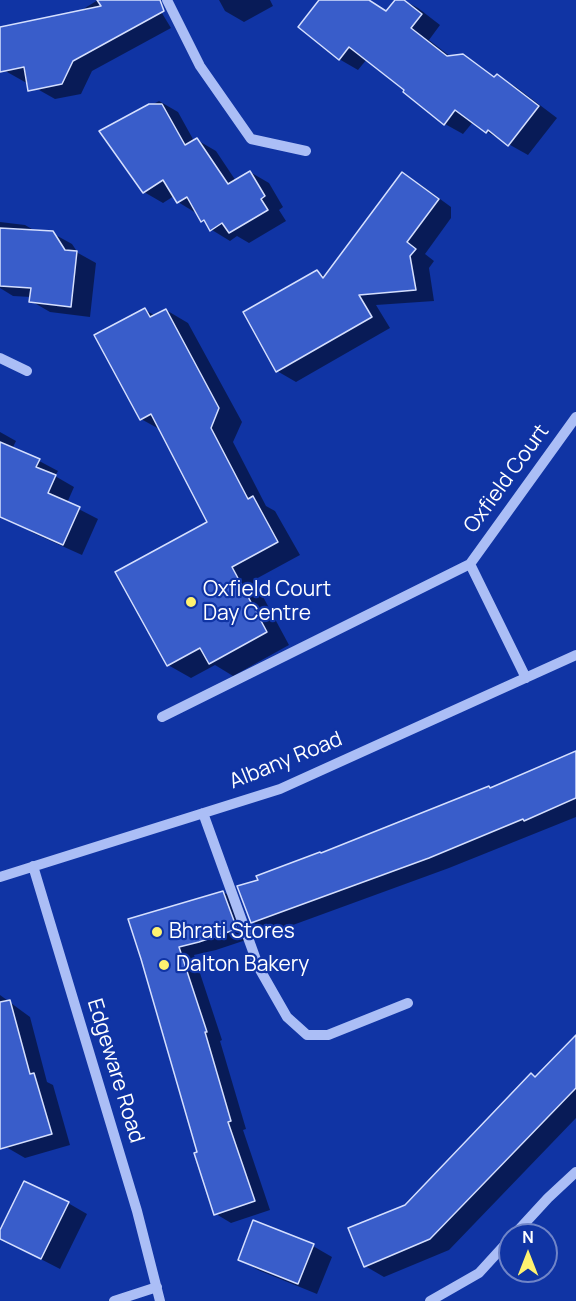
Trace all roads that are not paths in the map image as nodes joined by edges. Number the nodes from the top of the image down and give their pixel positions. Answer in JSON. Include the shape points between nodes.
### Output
{"nodes":[{"id":1,"x":167,"y":0,"type":"edge"},
{"id":2,"x":306,"y":151,"type":"dead end"},
{"id":3,"x":0,"y":357,"type":"edge"},
{"id":4,"x":27,"y":371,"type":"dead end"},
{"id":5,"x":576,"y":417,"type":"edge"},
{"id":6,"x":470,"y":564,"type":"junction"},
{"id":7,"x":576,"y":655,"type":"edge"},
{"id":8,"x":526,"y":678,"type":"junction"},
{"id":9,"x":162,"y":717,"type":"dead end"},
{"id":10,"x":203,"y":813,"type":"junction"},
{"id":11,"x":33,"y":866,"type":"junction"},
{"id":12,"x":0,"y":877,"type":"edge"},
{"id":13,"x":408,"y":1003,"type":"dead end"},
{"id":14,"x":576,"y":1172,"type":"edge"},
{"id":15,"x":525,"y":1223,"type":"edge"},
{"id":16,"x":498,"y":1252,"type":"edge"},
{"id":17,"x":157,"y":1287,"type":"junction"},
{"id":18,"x":114,"y":1301,"type":"edge"},
{"id":19,"x":160,"y":1301,"type":"edge"},
{"id":20,"x":430,"y":1301,"type":"edge"}],
"edges":[{"from":1,"to":2,"type":"street","via":[[200,66],[251,139]]},
{"from":3,"to":4,"type":"street"},
{"from":5,"to":6,"type":"street","name":"Oxfield Court"},
{"from":6,"to":8,"type":"street","name":"Oxfield Court"},
{"from":6,"to":9,"type":"street","name":"Oxfield Court"},
{"from":7,"to":8,"type":"street","name":"Albany Road"},
{"from":8,"to":10,"type":"street","name":"Albany Road","via":[[280,789]]},
{"from":10,"to":11,"type":"street","name":"Albany Road"},
{"from":10,"to":13,"type":"street","via":[[259,968],[287,1017],[307,1035],[328,1035]]},
{"from":11,"to":12,"type":"street","name":"Albany Road"},
{"from":11,"to":17,"type":"street","name":"Edgeware Road"},
{"from":14,"to":15,"type":"street"},
{"from":16,"to":20,"type":"street","via":[[479,1273]]},
{"from":17,"to":18,"type":"street"},
{"from":17,"to":19,"type":"street","name":"Edgeware Road"}]}
